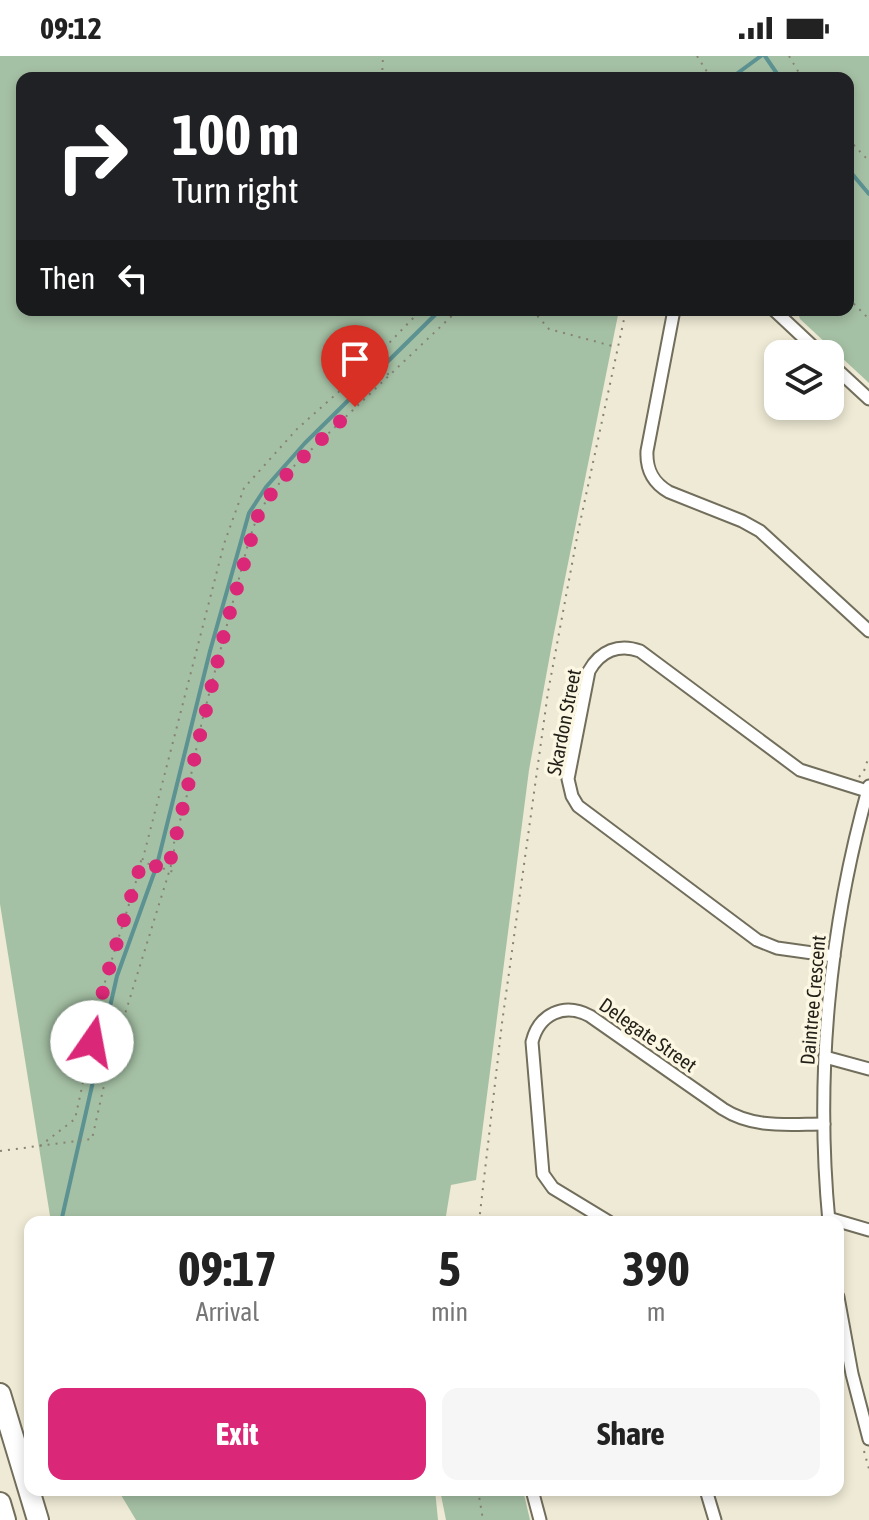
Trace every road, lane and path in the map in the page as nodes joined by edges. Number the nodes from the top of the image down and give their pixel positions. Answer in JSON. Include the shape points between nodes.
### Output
{"nodes":[{"id":1,"x":854,"y":145,"type":"edge"},
{"id":2,"x":869,"y":161,"type":"edge"},
{"id":3,"x":854,"y":304,"type":"edge"},
{"id":4,"x":415,"y":316,"type":"edge"},
{"id":5,"x":452,"y":316,"type":"edge"},
{"id":6,"x":537,"y":316,"type":"edge"},
{"id":7,"x":625,"y":316,"type":"edge"},
{"id":8,"x":673,"y":316,"type":"edge"},
{"id":9,"x":780,"y":316,"type":"edge"},
{"id":10,"x":869,"y":319,"type":"edge"},
{"id":11,"x":806,"y":340,"type":"edge"},
{"id":12,"x":618,"y":347,"type":"junction"},
{"id":13,"x":389,"y":374,"type":"junction"},
{"id":14,"x":844,"y":376,"type":"edge"},
{"id":15,"x":345,"y":388,"type":"junction"},
{"id":16,"x":869,"y":399,"type":"edge"},
{"id":17,"x":869,"y":631,"type":"edge"},
{"id":18,"x":868,"y":788,"type":"edge"},
{"id":19,"x":141,"y":862,"type":"junction"},
{"id":20,"x":167,"y":870,"type":"junction"},
{"id":21,"x":174,"y":872,"type":"dead end"},
{"id":22,"x":834,"y":956,"type":"junction"},
{"id":23,"x":825,"y":1057,"type":"junction"},
{"id":24,"x":869,"y":1069,"type":"edge"},
{"id":25,"x":86,"y":1071,"type":"junction"},
{"id":26,"x":105,"y":1078,"type":"junction"},
{"id":27,"x":824,"y":1124,"type":"junction"},
{"id":28,"x":39,"y":1146,"type":"junction"},
{"id":29,"x":0,"y":1151,"type":"edge"},
{"id":30,"x":480,"y":1216,"type":"edge"},
{"id":31,"x":599,"y":1216,"type":"edge"},
{"id":32,"x":829,"y":1216,"type":"edge"},
{"id":33,"x":844,"y":1224,"type":"edge"},
{"id":34,"x":869,"y":1230,"type":"edge"},
{"id":35,"x":844,"y":1330,"type":"edge"},
{"id":36,"x":0,"y":1394,"type":"edge"},
{"id":37,"x":869,"y":1439,"type":"edge"},
{"id":38,"x":24,"y":1474,"type":"edge"},
{"id":39,"x":31,"y":1496,"type":"edge"},
{"id":40,"x":479,"y":1496,"type":"edge"},
{"id":41,"x":534,"y":1496,"type":"edge"},
{"id":42,"x":708,"y":1496,"type":"edge"},
{"id":43,"x":0,"y":1503,"type":"edge"},
{"id":44,"x":5,"y":1520,"type":"edge"},
{"id":45,"x":38,"y":1520,"type":"edge"},
{"id":46,"x":483,"y":1520,"type":"edge"},
{"id":47,"x":540,"y":1520,"type":"edge"},
{"id":48,"x":715,"y":1520,"type":"edge"}],
"edges":[{"from":1,"to":2,"type":"path"},
{"from":3,"to":10,"type":"path"},
{"from":4,"to":15,"type":"path"},
{"from":5,"to":13,"type":"path"},
{"from":6,"to":12,"type":"path","via":[[549,329]]},
{"from":7,"to":12,"type":"path"},
{"from":8,"to":17,"type":"street","via":[[647,451],[651,475],[669,492],[760,531]]},
{"from":9,"to":11,"type":"street"},
{"from":12,"to":30,"type":"path","via":[[548,692]]},
{"from":13,"to":15,"type":"path"},
{"from":13,"to":20,"type":"path","via":[[292,468],[259,512]]},
{"from":14,"to":16,"type":"street"},
{"from":15,"to":19,"type":"path","via":[[297,429],[244,488],[224,544]]},
{"from":18,"to":22,"type":"street","name":"Daintree Crescent"},
{"from":18,"to":22,"type":"street","name":"Skardon Street","via":[[800,770],[640,651],[610,650],[589,671],[568,779],[578,806],[757,940]]},
{"from":19,"to":20,"type":"path"},
{"from":19,"to":25,"type":"path","via":[[105,982]]},
{"from":20,"to":21,"type":"path"},
{"from":20,"to":26,"type":"path"},
{"from":22,"to":23,"type":"street","name":"Daintree Crescent"},
{"from":23,"to":24,"type":"street"},
{"from":23,"to":27,"type":"street","name":"Daintree Crescent"},
{"from":25,"to":26,"type":"path"},
{"from":25,"to":28,"type":"path","via":[[75,1119]]},
{"from":26,"to":28,"type":"path","via":[[92,1139]]},
{"from":27,"to":31,"type":"street","name":"Delegate Street","via":[[742,1119],[590,1016],[572,1009],[553,1013],[539,1025],[532,1042],[541,1169],[553,1188]]},
{"from":27,"to":32,"type":"street","name":"Daintree Crescent"},
{"from":28,"to":29,"type":"path"},
{"from":33,"to":34,"type":"street"},
{"from":35,"to":37,"type":"street"},
{"from":36,"to":38,"type":"highway"},
{"from":39,"to":45,"type":"highway"},
{"from":40,"to":46,"type":"path"},
{"from":41,"to":47,"type":"street"},
{"from":42,"to":48,"type":"street"},
{"from":43,"to":44,"type":"highway"}]}
